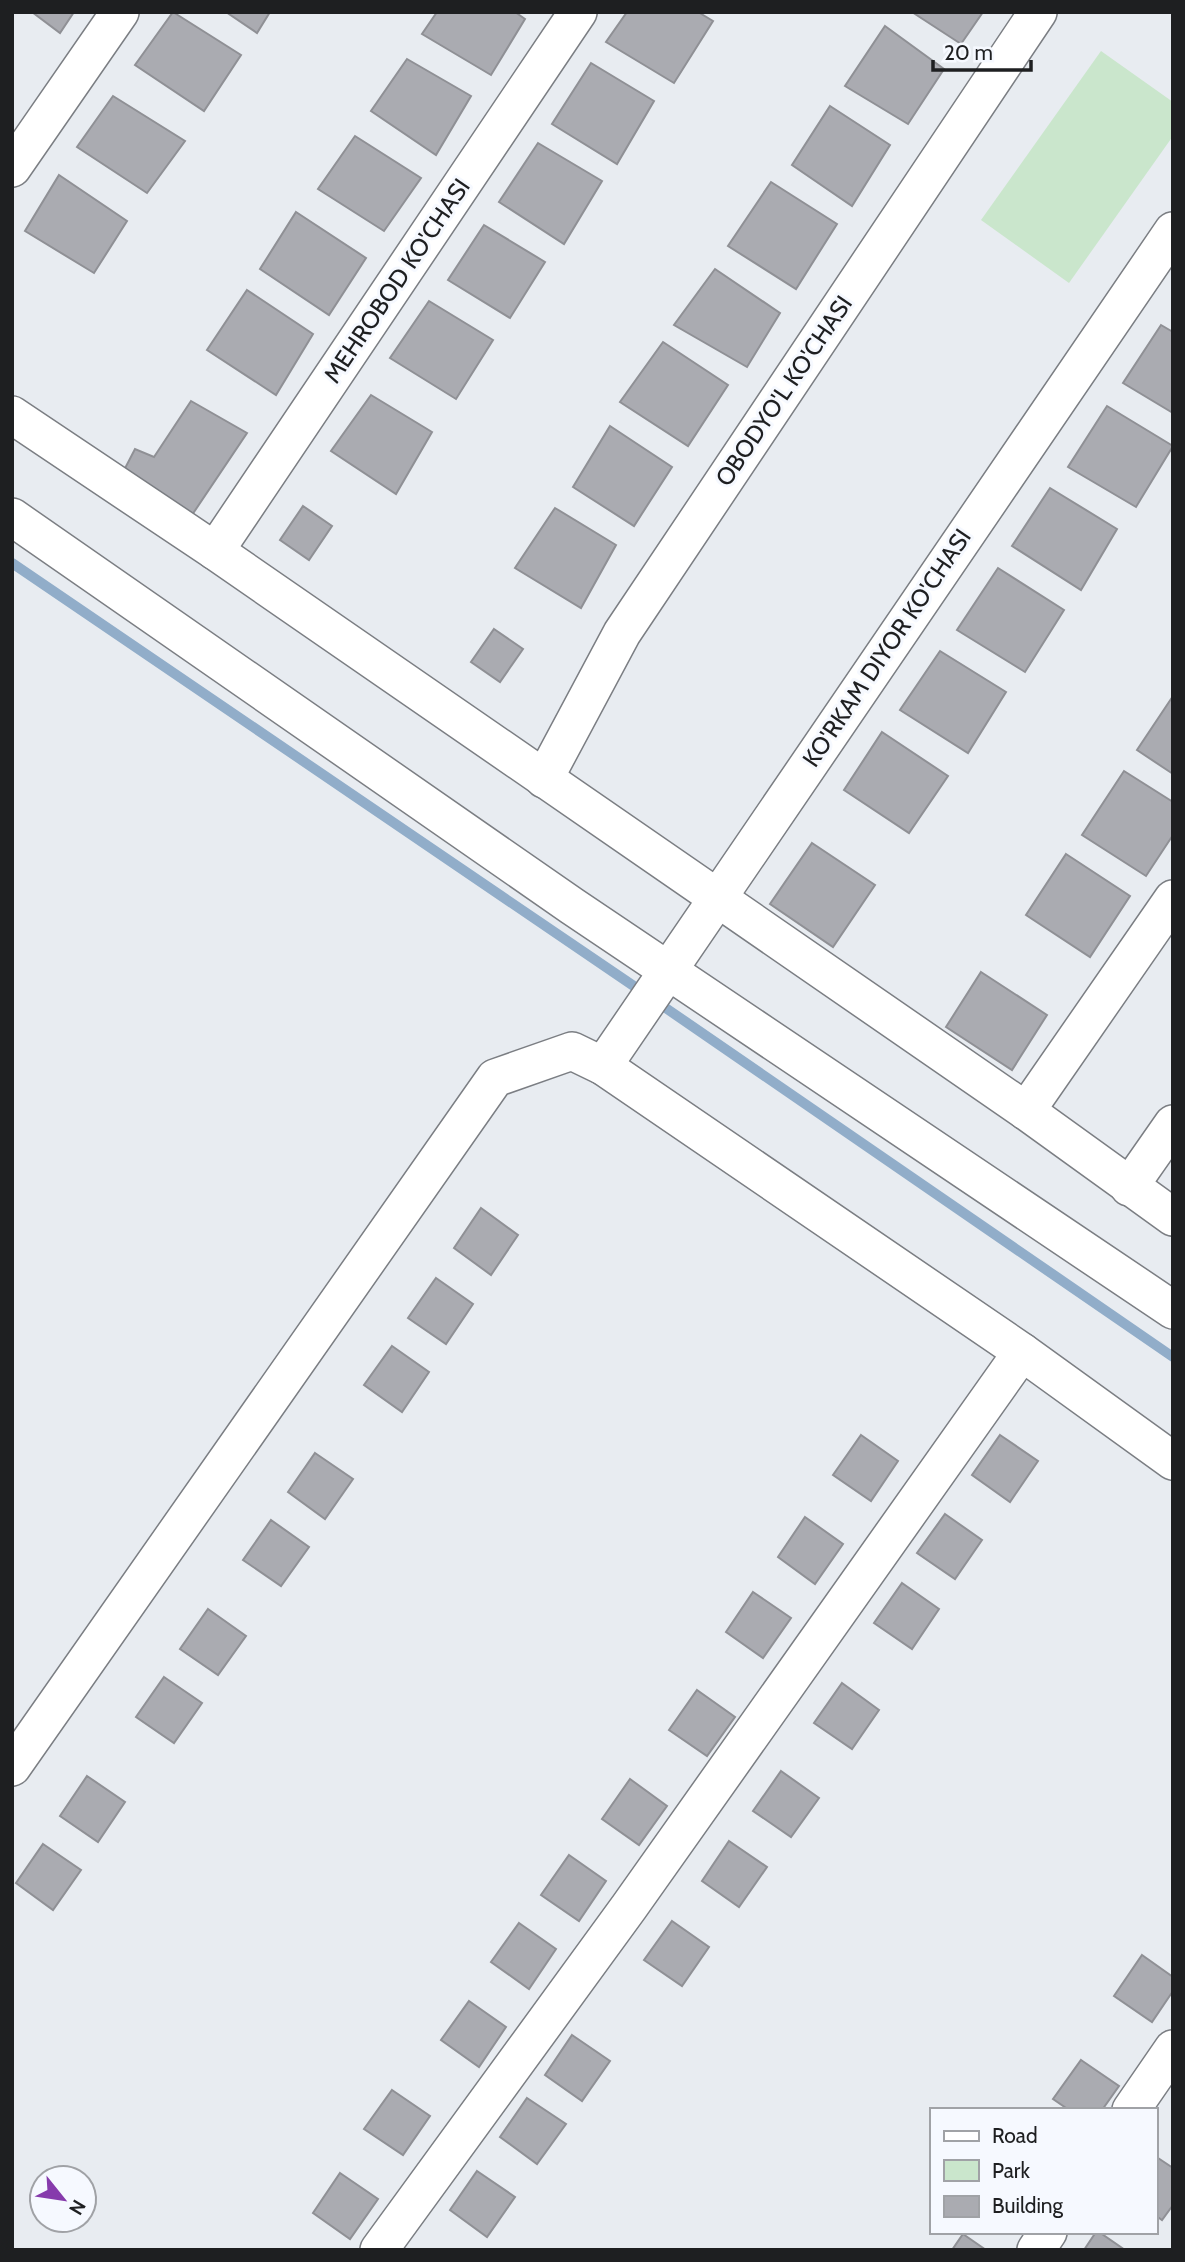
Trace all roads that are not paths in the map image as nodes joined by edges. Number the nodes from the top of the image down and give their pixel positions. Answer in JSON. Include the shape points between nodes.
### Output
{"nodes":[{"id":1,"x":120,"y":12,"type":"edge"},
{"id":2,"x":578,"y":12,"type":"edge"},
{"id":3,"x":1038,"y":12,"type":"edge"},
{"id":4,"x":12,"y":168,"type":"edge"},
{"id":5,"x":1173,"y":231,"type":"edge"},
{"id":6,"x":12,"y":415,"type":"edge"},
{"id":7,"x":12,"y":517,"type":"edge"},
{"id":8,"x":215,"y":551,"type":"junction"},
{"id":9,"x":544,"y":779,"type":"junction"},
{"id":10,"x":716,"y":898,"type":"junction"},
{"id":11,"x":1173,"y":899,"type":"edge"},
{"id":12,"x":667,"y":970,"type":"junction"},
{"id":13,"x":603,"y":1066,"type":"junction"},
{"id":14,"x":1026,"y":1111,"type":"junction"},
{"id":15,"x":1173,"y":1124,"type":"edge"},
{"id":16,"x":1129,"y":1187,"type":"junction"},
{"id":17,"x":1173,"y":1217,"type":"edge"},
{"id":18,"x":1173,"y":1310,"type":"edge"},
{"id":19,"x":1022,"y":1352,"type":"junction"},
{"id":20,"x":1173,"y":1461,"type":"edge"},
{"id":21,"x":12,"y":1767,"type":"edge"},
{"id":22,"x":1173,"y":2049,"type":"edge"},
{"id":23,"x":1132,"y":2108,"type":"edge"},
{"id":24,"x":1047,"y":2234,"type":"edge"},
{"id":25,"x":379,"y":2250,"type":"edge"},
{"id":26,"x":1036,"y":2250,"type":"edge"}],
"edges":[{"from":1,"to":4,"type":"street"},
{"from":2,"to":8,"type":"street","name":"MEHROBOD KO'CHASI"},
{"from":3,"to":9,"type":"street","name":"OBODYO'L KO'CHASI","via":[[622,633]]},
{"from":5,"to":10,"type":"street","name":"KO'RKAM DIYOR KO'CHASI"},
{"from":6,"to":8,"type":"street"},
{"from":7,"to":12,"type":"street"},
{"from":8,"to":9,"type":"street"},
{"from":9,"to":10,"type":"street"},
{"from":10,"to":12,"type":"street","name":"KO'RKAM DIYOR KO'CHASI"},
{"from":10,"to":14,"type":"street"},
{"from":11,"to":14,"type":"street"},
{"from":12,"to":13,"type":"street","name":"KO'RKAM DIYOR KO'CHASI"},
{"from":12,"to":18,"type":"street"},
{"from":13,"to":19,"type":"street"},
{"from":13,"to":21,"type":"street","via":[[572,1051],[495,1078]]},
{"from":14,"to":16,"type":"street"},
{"from":15,"to":16,"type":"street"},
{"from":16,"to":17,"type":"street"},
{"from":19,"to":20,"type":"street"},
{"from":19,"to":25,"type":"street","via":[[637,1896]]},
{"from":22,"to":23,"type":"street"},
{"from":24,"to":26,"type":"street"}]}
